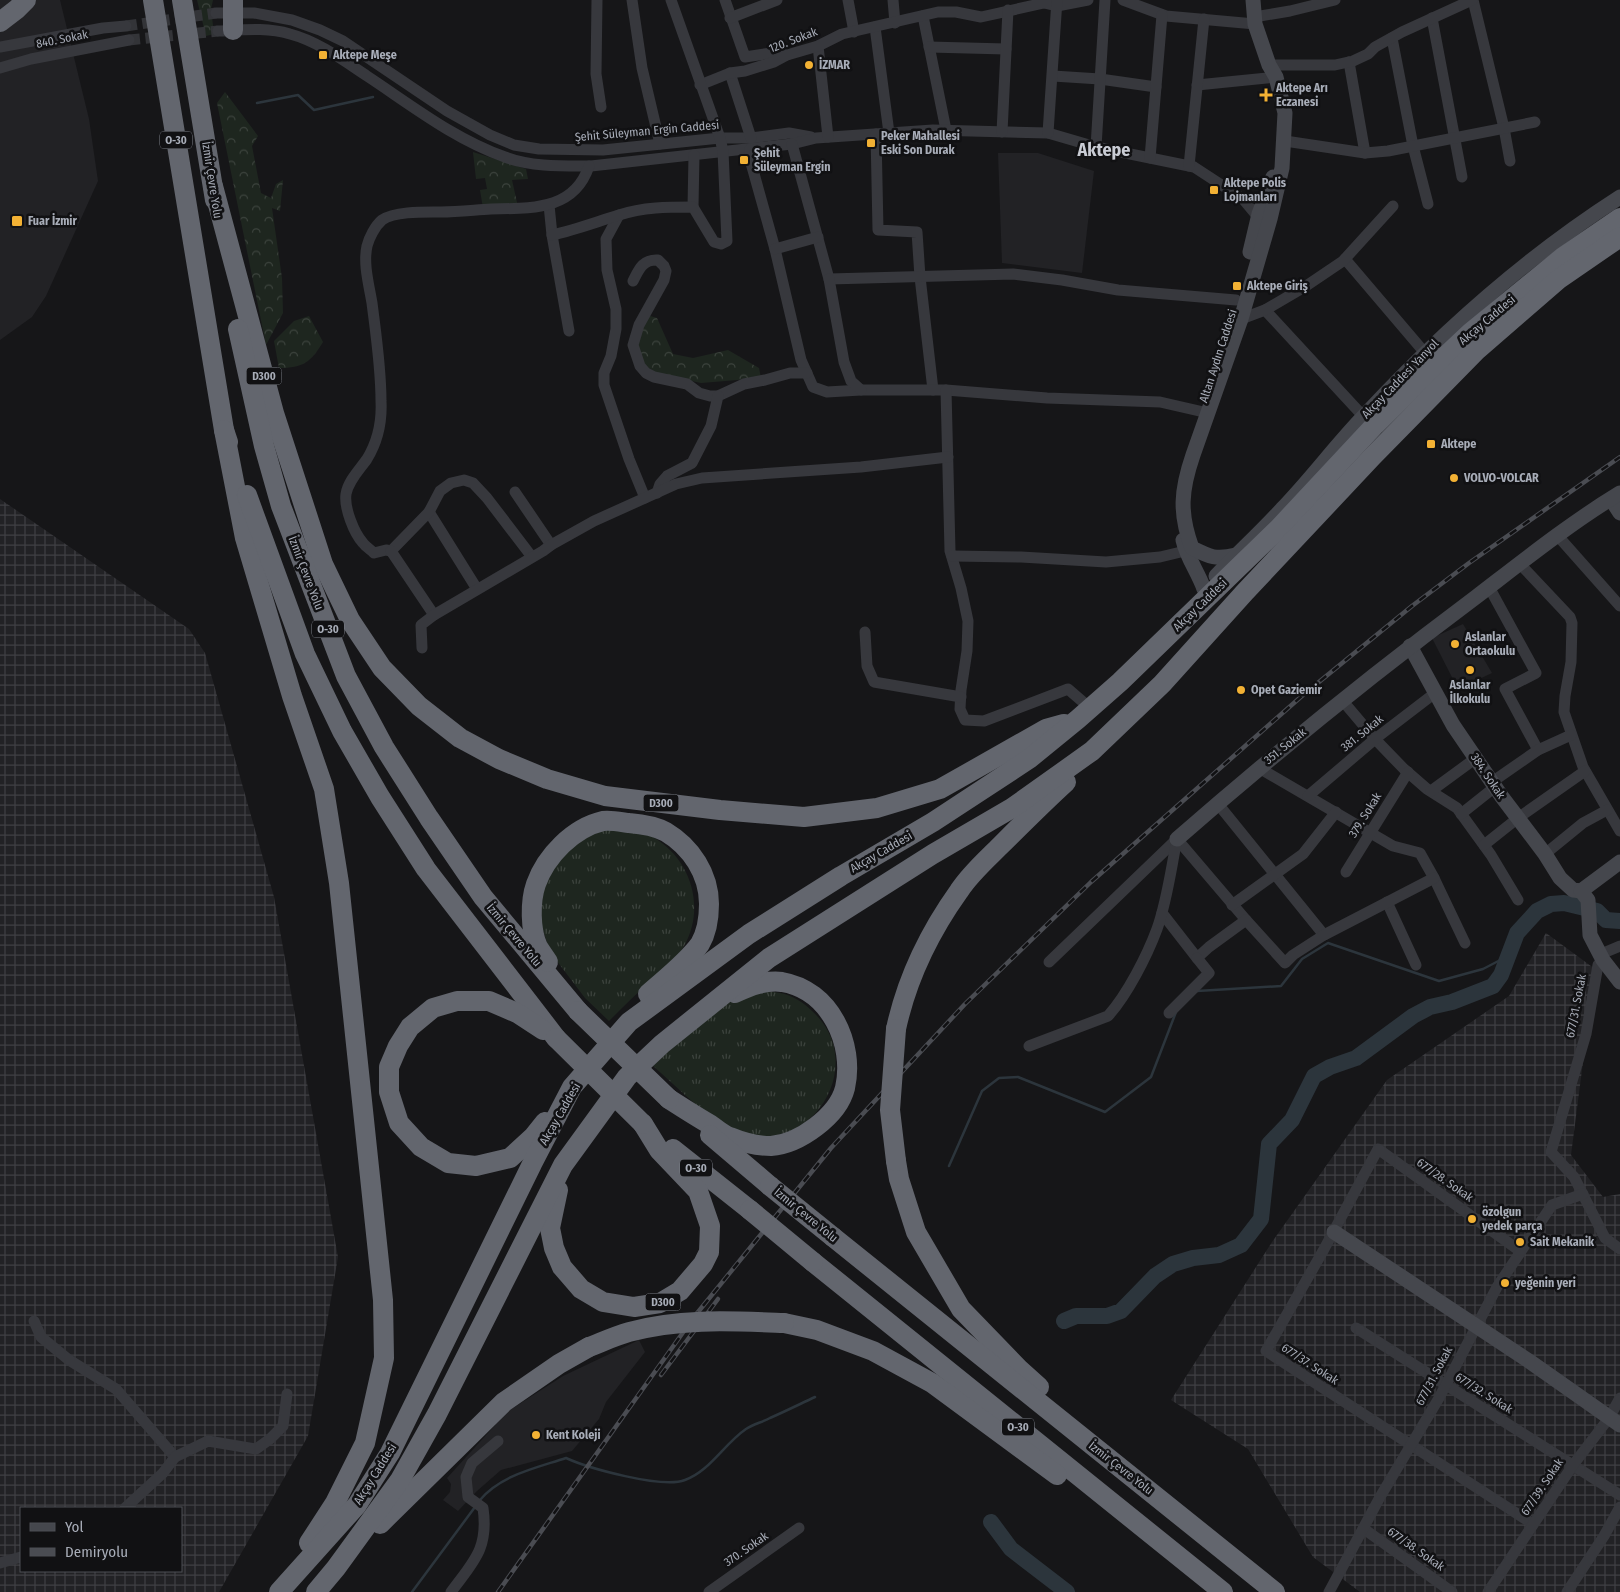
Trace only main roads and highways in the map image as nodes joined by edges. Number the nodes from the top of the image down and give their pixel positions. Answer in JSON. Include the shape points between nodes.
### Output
{"nodes":[{"id":1,"x":26,"y":0,"type":"edge"},
{"id":2,"x":153,"y":0,"type":"edge"},
{"id":3,"x":182,"y":0,"type":"edge"},
{"id":4,"x":1253,"y":0,"type":"edge"},
{"id":5,"x":0,"y":22,"type":"edge"},
{"id":6,"x":213,"y":186,"type":"junction"},
{"id":7,"x":1620,"y":197,"type":"edge"},
{"id":8,"x":1620,"y":218,"type":"edge"},
{"id":9,"x":1263,"y":220,"type":"junction"},
{"id":10,"x":1620,"y":237,"type":"edge"},
{"id":11,"x":1203,"y":412,"type":"junction"},
{"id":12,"x":224,"y":430,"type":"junction"},
{"id":13,"x":1615,"y":496,"type":"edge"},
{"id":14,"x":1620,"y":513,"type":"edge"},
{"id":15,"x":1236,"y":555,"type":"junction"},
{"id":16,"x":1204,"y":589,"type":"junction"},
{"id":17,"x":1166,"y":639,"type":"junction"},
{"id":18,"x":1410,"y":646,"type":"junction"},
{"id":19,"x":1084,"y":714,"type":"junction"},
{"id":20,"x":1092,"y":751,"type":"junction"},
{"id":21,"x":1177,"y":839,"type":"road end"},
{"id":22,"x":1620,"y":862,"type":"edge"},
{"id":23,"x":1584,"y":895,"type":"junction"},
{"id":24,"x":1620,"y":982,"type":"edge"},
{"id":25,"x":578,"y":1011,"type":"junction"},
{"id":26,"x":629,"y":1022,"type":"junction"},
{"id":27,"x":556,"y":1038,"type":"junction"},
{"id":28,"x":662,"y":1044,"type":"junction"},
{"id":29,"x":572,"y":1087,"type":"junction"},
{"id":30,"x":669,"y":1099,"type":"junction"},
{"id":31,"x":643,"y":1124,"type":"junction"},
{"id":32,"x":563,"y":1165,"type":"junction"},
{"id":33,"x":1334,"y":1232,"type":"road end"},
{"id":34,"x":1614,"y":1422,"type":"edge"},
{"id":35,"x":1114,"y":1463,"type":"junction"},
{"id":36,"x":336,"y":1568,"type":"junction"},
{"id":37,"x":278,"y":1592,"type":"edge"},
{"id":38,"x":316,"y":1592,"type":"edge"},
{"id":39,"x":1222,"y":1592,"type":"edge"},
{"id":40,"x":1275,"y":1592,"type":"edge"}],
"edges":[{"from":1,"to":5,"type":"highway"},
{"from":2,"to":12,"type":"highway","number":"O-30"},
{"from":3,"to":6,"type":"highway","name":"İzmir Çevre Yolu","number":"O-30"},
{"from":4,"to":9,"type":"main road","name":"Altan Aydın Caddesi","via":[[1255,20],[1285,113],[1284,148]]},
{"from":6,"to":19,"type":"highway","number":"D300","via":[[274,413],[323,564],[350,620],[382,668],[418,706],[460,738],[547,779],[605,796],[804,817],[877,808],[940,789],[1046,729]]},
{"from":6,"to":25,"type":"highway","name":"İzmir Çevre Yolu","number":"O-30","via":[[264,446],[281,506],[346,676],[384,747],[483,897]]},
{"from":7,"to":15,"type":"main road","name":"Akçay Caddesi Yanyol","via":[[1520,269],[1451,327],[1363,416],[1283,508]]},
{"from":8,"to":17,"type":"highway","name":"Akçay Caddesi","via":[[1563,257],[1470,333],[1375,425],[1278,529]]},
{"from":9,"to":11,"type":"main road","name":"Altan Aydın Caddesi","via":[[1254,237]]},
{"from":9,"to":11,"type":"main road","name":"Altan Aydın Caddesi","via":[[1241,319]]},
{"from":10,"to":20,"type":"highway","name":"Akçay Caddesi","via":[[1559,279],[1476,351],[1365,464],[1162,684]]},
{"from":11,"to":15,"type":"main road","name":"Altan Aydın Caddesi","via":[[1186,475],[1184,527],[1192,548],[1221,559]]},
{"from":11,"to":16,"type":"main road","name":"Altan Aydın Caddesi","via":[[1177,475],[1176,511],[1185,551]]},
{"from":12,"to":27,"type":"highway","number":"O-30","via":[[305,654],[342,731],[426,869]]},
{"from":12,"to":37,"type":"highway","via":[[245,538],[292,696],[324,789],[339,883],[383,1300],[384,1358],[365,1443],[336,1503]]},
{"from":13,"to":14,"type":"main road"},
{"from":13,"to":18,"type":"main road","name":"351. Sokak","via":[[1557,535]]},
{"from":15,"to":16,"type":"main road","name":"Akçay Caddesi Yanyol"},
{"from":16,"to":17,"type":"main road"},
{"from":17,"to":19,"type":"highway","name":"Akçay Caddesi"},
{"from":18,"to":21,"type":"main road","name":"351. Sokak"},
{"from":18,"to":23,"type":"main road","name":"384. Sokak","via":[[1435,694],[1493,784],[1560,878]]},
{"from":19,"to":26,"type":"highway","name":"Akçay Caddesi","via":[[1028,759],[933,822],[749,934]]},
{"from":20,"to":28,"type":"highway","name":"Akçay Caddesi","via":[[1012,808],[769,958]]},
{"from":20,"to":35,"type":"highway","bridge":true,"via":[[1085,763],[1014,831],[960,889],[931,934],[900,1010],[890,1110],[899,1179],[916,1232],[961,1309],[1019,1369],[1059,1404]]},
{"from":22,"to":23,"type":"main road"},
{"from":23,"to":24,"type":"main road","via":[[1590,935]]},
{"from":25,"to":26,"type":"highway","via":[[537,946],[531,916],[540,874],[555,852],[588,827],[604,821],[650,826],[665,832],[691,853],[709,895],[707,926],[700,943],[648,994]]},
{"from":25,"to":30,"type":"highway","name":"İzmir Çevre Yolu","number":"O-30","bridge":true},
{"from":26,"to":29,"type":"highway","name":"Akçay Caddesi"},
{"from":27,"to":29,"type":"highway","via":[[516,1013],[489,1001],[458,1001],[433,1008],[410,1027],[389,1067],[389,1092],[399,1123],[421,1147],[448,1163],[476,1166],[510,1158],[533,1137]]},
{"from":27,"to":31,"type":"highway","number":"O-30","bridge":true},
{"from":28,"to":30,"type":"highway","via":[[733,994],[752,985],[782,982],[799,987],[827,1008],[838,1026],[846,1056],[844,1089],[838,1102],[805,1135],[771,1146],[730,1137]]},
{"from":28,"to":32,"type":"highway","name":"Akçay Caddesi","via":[[627,1077]]},
{"from":29,"to":37,"type":"highway","name":"Akçay Caddesi","via":[[390,1453],[357,1505]]},
{"from":30,"to":35,"type":"highway","name":"İzmir Çevre Yolu","number":"O-30","bridge":true,"via":[[770,1186]]},
{"from":31,"to":32,"type":"highway","number":"D300","via":[[659,1150],[698,1191],[710,1226],[709,1252],[703,1264],[670,1299],[634,1307],[604,1302],[581,1289],[562,1267],[550,1228]]},
{"from":31,"to":39,"type":"highway","number":"O-30","bridge":true},
{"from":32,"to":36,"type":"highway","name":"Akçay Caddesi","via":[[437,1414],[400,1480]]},
{"from":33,"to":34,"type":"main road","via":[[1529,1361]]},
{"from":35,"to":40,"type":"highway","name":"İzmir Çevre Yolu","number":"O-30"},
{"from":36,"to":38,"type":"highway","name":"Akçay Caddesi"},
{"from":36,"to":39,"type":"highway","bridge":true,"via":[[504,1402],[559,1364],[589,1347],[630,1332],[682,1322],[728,1321],[784,1323],[817,1330],[873,1351],[932,1383],[1172,1562]]}]}
